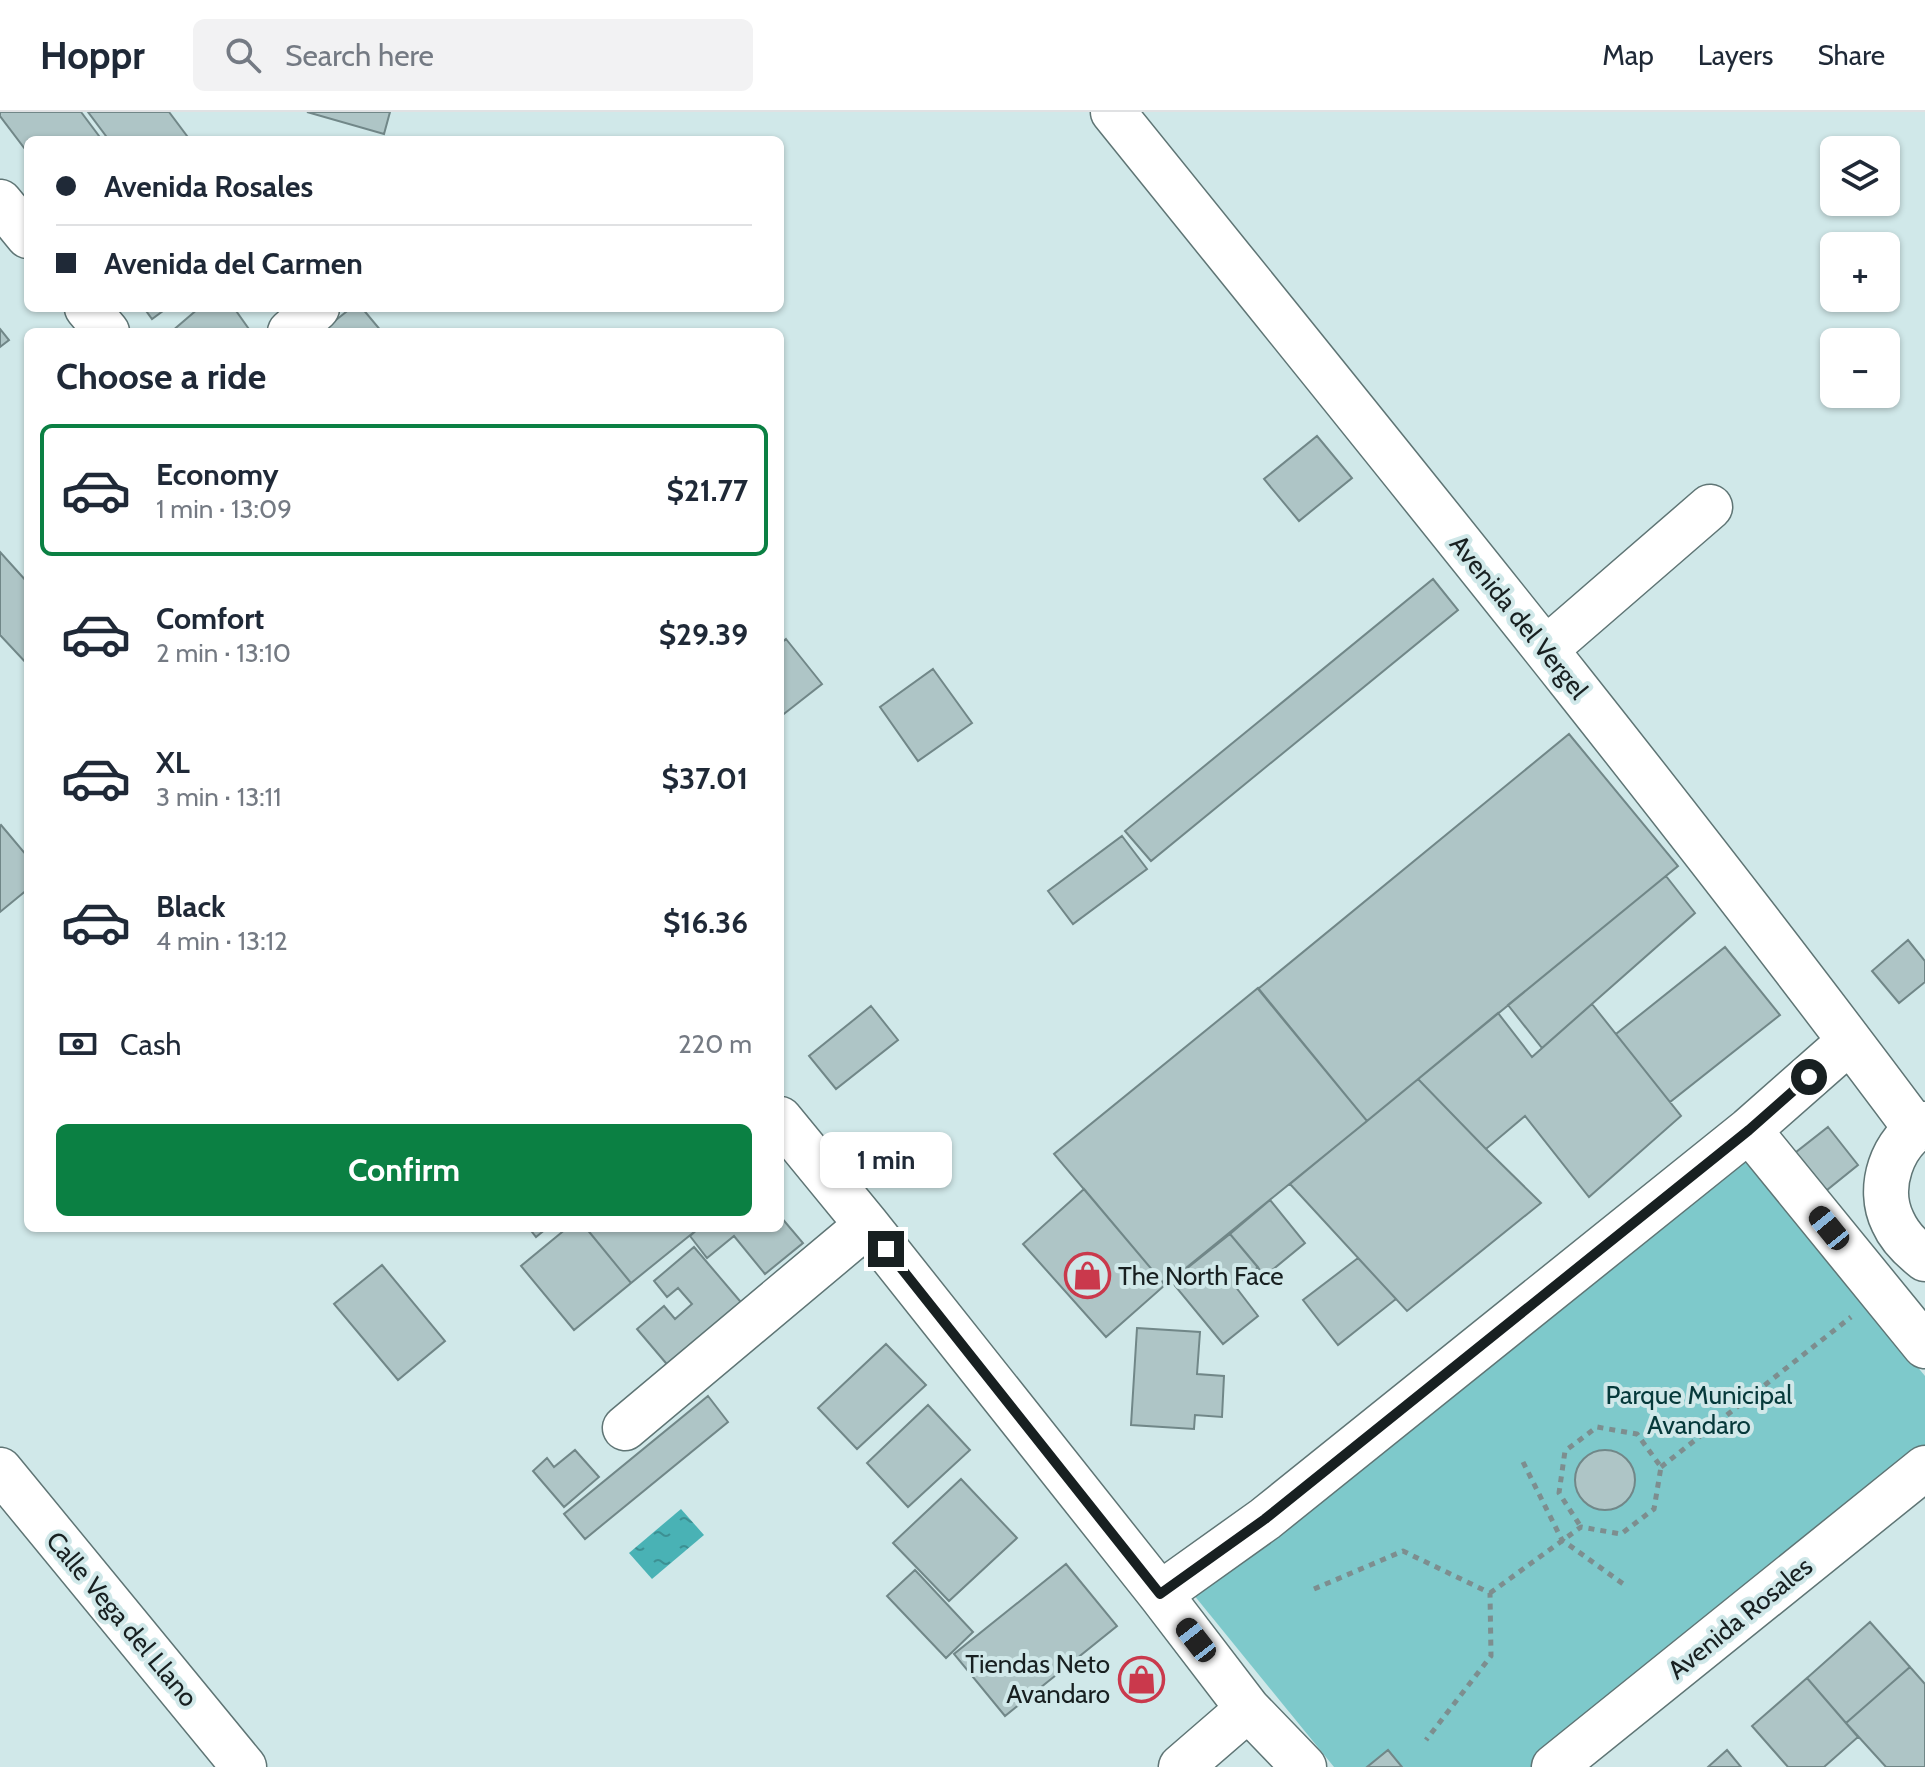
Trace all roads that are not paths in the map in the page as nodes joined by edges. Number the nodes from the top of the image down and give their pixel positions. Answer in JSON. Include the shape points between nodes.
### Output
{"nodes":[{"id":1,"x":1113,"y":112,"type":"edge"},
{"id":2,"x":0,"y":202,"type":"edge"},
{"id":3,"x":24,"y":231,"type":"edge"},
{"id":4,"x":90,"y":312,"type":"edge"},
{"id":5,"x":312,"y":312,"type":"edge"},
{"id":6,"x":104,"y":328,"type":"edge"},
{"id":7,"x":294,"y":328,"type":"edge"},
{"id":8,"x":1710,"y":507,"type":"dead end"},
{"id":9,"x":1546,"y":649,"type":"junction"},
{"id":10,"x":1850,"y":1041,"type":"junction"},
{"id":11,"x":784,"y":1124,"type":"edge"},
{"id":12,"x":1920,"y":1127,"type":"edge"},
{"id":13,"x":1749,"y":1130,"type":"junction"},
{"id":14,"x":867,"y":1225,"type":"junction"},
{"id":15,"x":1915,"y":1250,"type":"edge"},
{"id":16,"x":1876,"y":1284,"type":"junction"},
{"id":17,"x":1925,"y":1346,"type":"edge"},
{"id":18,"x":625,"y":1428,"type":"dead end"},
{"id":19,"x":1925,"y":1468,"type":"edge"},
{"id":20,"x":0,"y":1470,"type":"edge"},
{"id":21,"x":1160,"y":1594,"type":"junction"},
{"id":22,"x":1248,"y":1709,"type":"junction"},
{"id":23,"x":244,"y":1767,"type":"edge"},
{"id":24,"x":1181,"y":1767,"type":"edge"},
{"id":25,"x":1304,"y":1767,"type":"edge"},
{"id":26,"x":1554,"y":1767,"type":"edge"}],
"edges":[{"from":1,"to":9,"type":"street","name":"Avenida del Vergel"},
{"from":2,"to":3,"type":"street"},
{"from":4,"to":6,"type":"street"},
{"from":5,"to":7,"type":"street"},
{"from":8,"to":9,"type":"street"},
{"from":9,"to":10,"type":"street","name":"Avenida del Vergel"},
{"from":10,"to":12,"type":"street","name":"Avenida del Vergel"},
{"from":10,"to":13,"type":"street"},
{"from":11,"to":14,"type":"street"},
{"from":12,"to":15,"type":"street","via":[[1901,1144],[1886,1193],[1891,1219]]},
{"from":13,"to":16,"type":"street"},
{"from":13,"to":21,"type":"street","via":[[1265,1519]]},
{"from":14,"to":18,"type":"street"},
{"from":14,"to":21,"type":"street"},
{"from":15,"to":16,"type":"street"},
{"from":16,"to":17,"type":"street"},
{"from":19,"to":26,"type":"street","name":"Avenida Rosales"},
{"from":20,"to":23,"type":"street","name":"Calle Vega del Llano"},
{"from":21,"to":22,"type":"street"},
{"from":22,"to":24,"type":"street"},
{"from":22,"to":25,"type":"street"}]}
